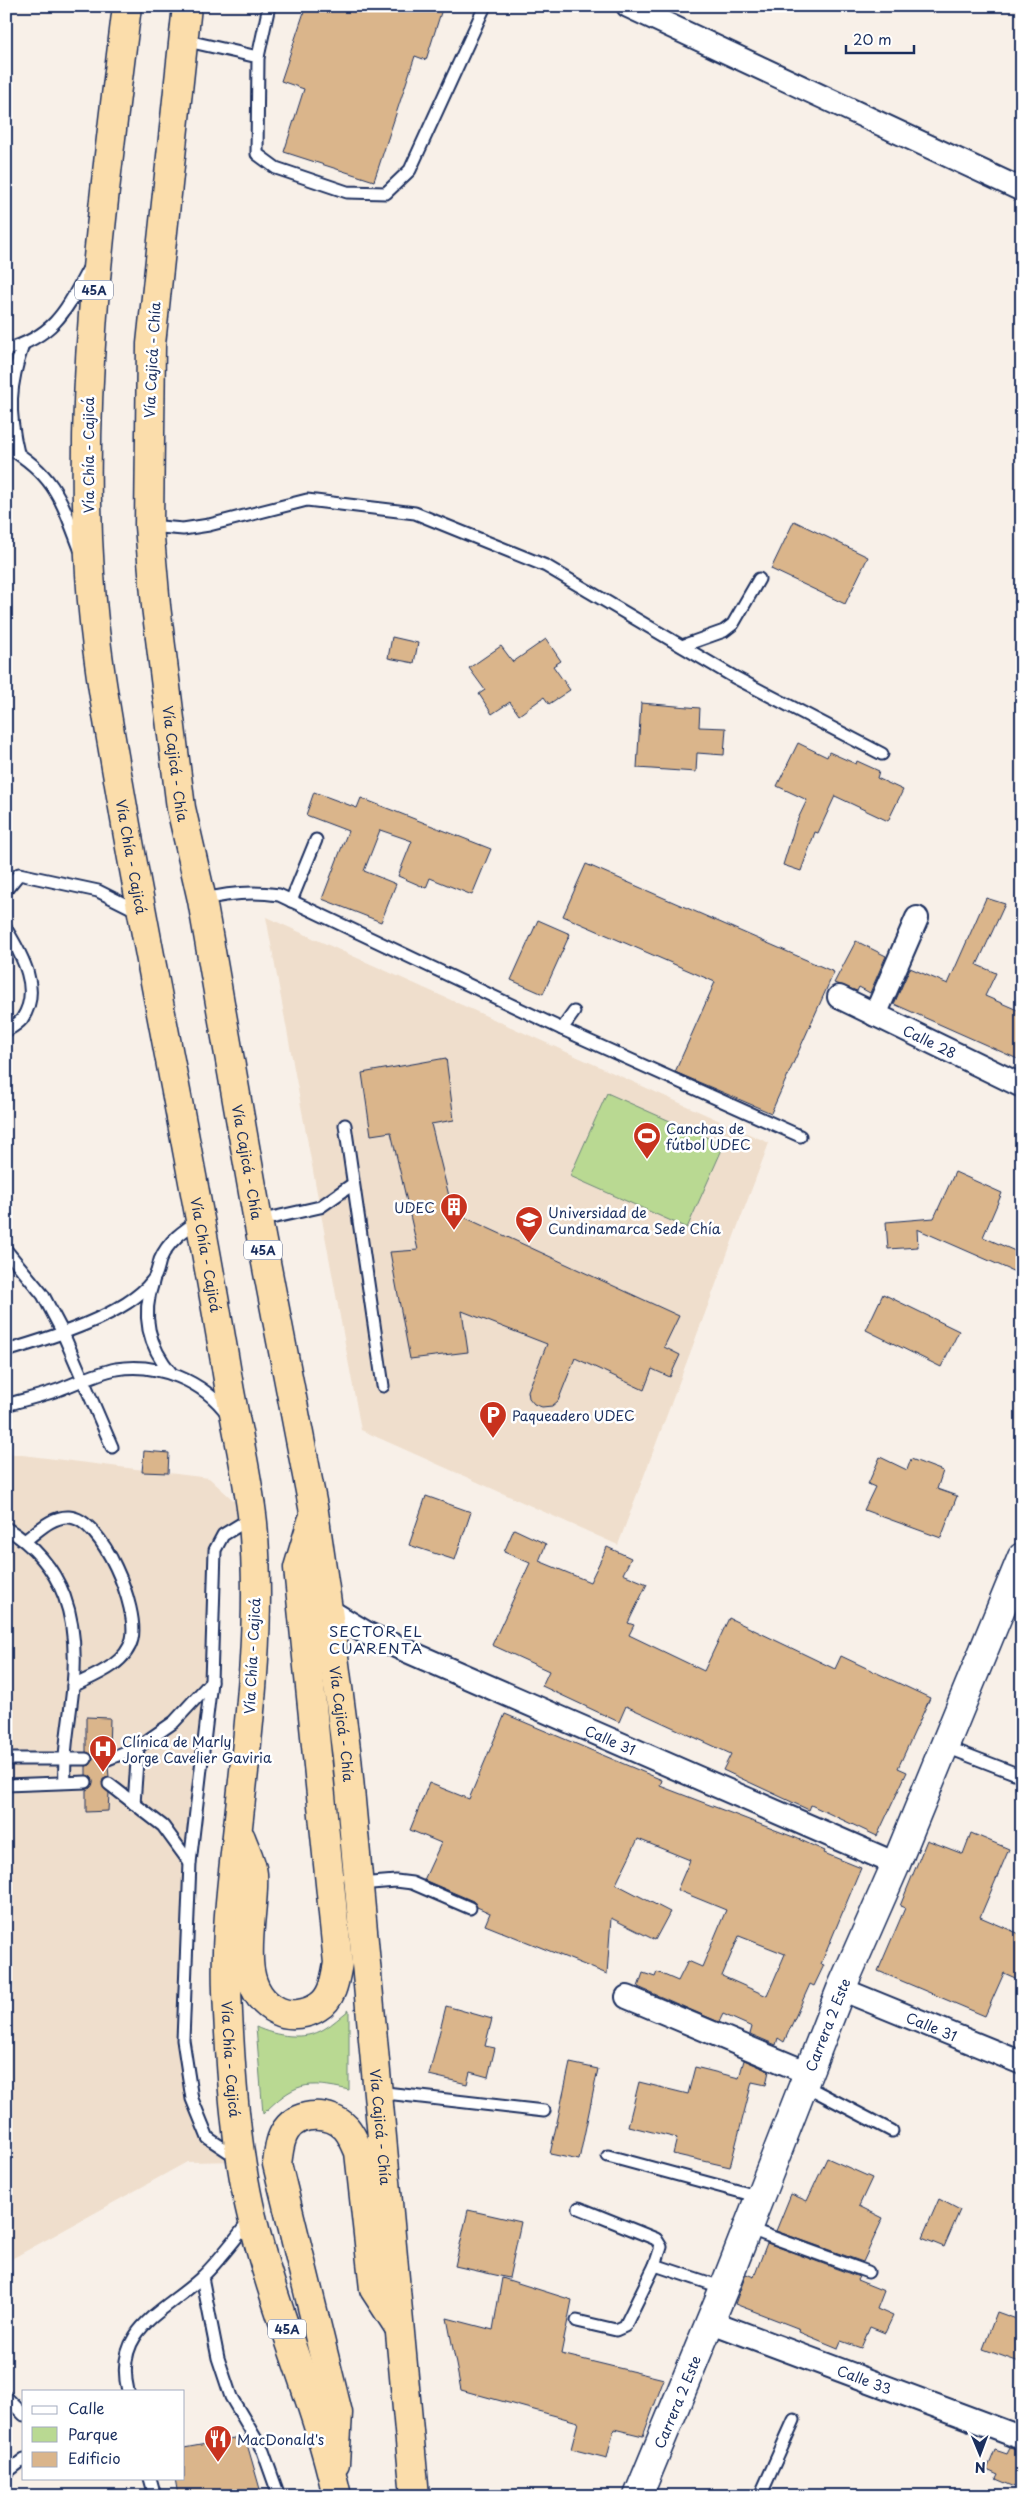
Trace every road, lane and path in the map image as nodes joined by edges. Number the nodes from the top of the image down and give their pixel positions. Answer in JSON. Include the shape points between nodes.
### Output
{"nodes":[{"id":1,"x":126,"y":6,"type":"edge"},
{"id":2,"x":187,"y":6,"type":"edge"},
{"id":3,"x":269,"y":6,"type":"edge"},
{"id":4,"x":485,"y":6,"type":"edge"},
{"id":5,"x":628,"y":6,"type":"edge"},
{"id":6,"x":183,"y":40,"type":"junction"},
{"id":7,"x":258,"y":57,"type":"junction"},
{"id":8,"x":1022,"y":190,"type":"edge"},
{"id":9,"x":96,"y":255,"type":"junction"},
{"id":10,"x":23,"y":345,"type":"junction"},
{"id":11,"x":6,"y":350,"type":"edge"},
{"id":12,"x":6,"y":446,"type":"edge"},
{"id":13,"x":18,"y":453,"type":"junction"},
{"id":14,"x":150,"y":526,"type":"junction"},
{"id":15,"x":90,"y":576,"type":"junction"},
{"id":16,"x":759,"y":579,"type":"dead end"},
{"id":17,"x":682,"y":646,"type":"junction"},
{"id":18,"x":882,"y":754,"type":"dead end"},
{"id":19,"x":316,"y":840,"type":"dead end"},
{"id":20,"x":6,"y":890,"type":"edge"},
{"id":21,"x":202,"y":900,"type":"junction"},
{"id":22,"x":291,"y":901,"type":"junction"},
{"id":23,"x":142,"y":913,"type":"junction"},
{"id":24,"x":917,"y":918,"type":"dead end"},
{"id":25,"x":6,"y":929,"type":"edge"},
{"id":26,"x":839,"y":997,"type":"dead end"},
{"id":27,"x":574,"y":1012,"type":"dead end"},
{"id":28,"x":876,"y":1015,"type":"junction"},
{"id":29,"x":562,"y":1029,"type":"junction"},
{"id":30,"x":6,"y":1031,"type":"edge"},
{"id":31,"x":1022,"y":1086,"type":"edge"},
{"id":32,"x":344,"y":1125,"type":"dead end"},
{"id":33,"x":800,"y":1136,"type":"dead end"},
{"id":34,"x":353,"y":1184,"type":"junction"},
{"id":35,"x":200,"y":1220,"type":"junction"},
{"id":36,"x":258,"y":1221,"type":"junction"},
{"id":37,"x":6,"y":1250,"type":"edge"},
{"id":38,"x":153,"y":1280,"type":"junction"},
{"id":39,"x":62,"y":1331,"type":"junction"},
{"id":40,"x":8,"y":1351,"type":"edge"},
{"id":41,"x":172,"y":1374,"type":"junction"},
{"id":42,"x":85,"y":1380,"type":"junction"},
{"id":43,"x":383,"y":1386,"type":"dead end"},
{"id":44,"x":6,"y":1396,"type":"edge"},
{"id":45,"x":29,"y":1399,"type":"junction"},
{"id":46,"x":6,"y":1405,"type":"edge"},
{"id":47,"x":236,"y":1427,"type":"junction"},
{"id":48,"x":112,"y":1447,"type":"dead end"},
{"id":49,"x":314,"y":1512,"type":"junction"},
{"id":50,"x":252,"y":1517,"type":"junction"},
{"id":51,"x":6,"y":1528,"type":"edge"},
{"id":52,"x":26,"y":1540,"type":"junction"},
{"id":53,"x":1022,"y":1557,"type":"edge"},
{"id":54,"x":328,"y":1610,"type":"junction"},
{"id":55,"x":211,"y":1682,"type":"junction"},
{"id":56,"x":73,"y":1686,"type":"junction"},
{"id":57,"x":944,"y":1746,"type":"junction"},
{"id":58,"x":138,"y":1747,"type":"junction"},
{"id":59,"x":6,"y":1759,"type":"edge"},
{"id":60,"x":86,"y":1759,"type":"dead end"},
{"id":61,"x":108,"y":1759,"type":"dead end"},
{"id":62,"x":64,"y":1760,"type":"junction"},
{"id":63,"x":1022,"y":1776,"type":"edge"},
{"id":64,"x":65,"y":1782,"type":"junction"},
{"id":65,"x":86,"y":1782,"type":"dead end"},
{"id":66,"x":109,"y":1784,"type":"dead end"},
{"id":67,"x":6,"y":1785,"type":"edge"},
{"id":68,"x":134,"y":1804,"type":"junction"},
{"id":69,"x":238,"y":1829,"type":"junction"},
{"id":70,"x":190,"y":1863,"type":"junction"},
{"id":71,"x":896,"y":1864,"type":"junction"},
{"id":72,"x":359,"y":1884,"type":"junction"},
{"id":73,"x":470,"y":1908,"type":"dead end"},
{"id":74,"x":841,"y":1989,"type":"junction"},
{"id":75,"x":627,"y":1997,"type":"dead end"},
{"id":76,"x":1022,"y":2063,"type":"edge"},
{"id":77,"x":806,"y":2079,"type":"junction"},
{"id":78,"x":377,"y":2092,"type":"junction"},
{"id":79,"x":544,"y":2111,"type":"dead end"},
{"id":80,"x":892,"y":2132,"type":"dead end"},
{"id":81,"x":608,"y":2156,"type":"dead end"},
{"id":82,"x":242,"y":2161,"type":"junction"},
{"id":83,"x":760,"y":2197,"type":"junction"},
{"id":84,"x":579,"y":2208,"type":"dead end"},
{"id":85,"x":252,"y":2218,"type":"junction"},
{"id":86,"x":748,"y":2228,"type":"junction"},
{"id":87,"x":655,"y":2265,"type":"junction"},
{"id":88,"x":868,"y":2272,"type":"dead end"},
{"id":89,"x":202,"y":2277,"type":"junction"},
{"id":90,"x":724,"y":2288,"type":"junction"},
{"id":91,"x":577,"y":2321,"type":"dead end"},
{"id":92,"x":709,"y":2321,"type":"junction"},
{"id":93,"x":400,"y":2329,"type":"junction"},
{"id":94,"x":128,"y":2390,"type":"edge"},
{"id":95,"x":6,"y":2397,"type":"edge"},
{"id":96,"x":22,"y":2413,"type":"edge"},
{"id":97,"x":794,"y":2420,"type":"dead end"},
{"id":98,"x":1022,"y":2438,"type":"edge"},
{"id":99,"x":22,"y":2461,"type":"edge"},
{"id":100,"x":6,"y":2474,"type":"edge"},
{"id":101,"x":151,"y":2480,"type":"edge"},
{"id":102,"x":336,"y":2488,"type":"edge"},
{"id":103,"x":155,"y":2496,"type":"edge"},
{"id":104,"x":279,"y":2496,"type":"edge"},
{"id":105,"x":415,"y":2496,"type":"edge"},
{"id":106,"x":638,"y":2496,"type":"edge"},
{"id":107,"x":760,"y":2496,"type":"edge"}],
"edges":[{"from":1,"to":9,"type":"highway","name":"Vía Chía - Cajicá","number":"45A"},
{"from":2,"to":6,"type":"highway","name":"Vía Cajicá - Chía","number":"45A"},
{"from":3,"to":7,"type":"lane"},
{"from":4,"to":7,"type":"lane","via":[[410,170],[386,193],[347,192],[276,168],[257,154]]},
{"from":5,"to":8,"type":"street"},
{"from":6,"to":7,"type":"lane"},
{"from":6,"to":14,"type":"highway","name":"Vía Cajicá - Chía","number":"45A","via":[[151,344]]},
{"from":9,"to":10,"type":"lane","via":[[63,315],[45,332]]},
{"from":9,"to":15,"type":"highway","name":"Vía Chía - Cajicá","number":"45A","via":[[86,435]]},
{"from":10,"to":11,"type":"lane"},
{"from":10,"to":13,"type":"lane","via":[[14,371],[10,398]]},
{"from":12,"to":13,"type":"lane"},
{"from":13,"to":15,"type":"lane","via":[[41,471],[58,494]]},
{"from":14,"to":17,"type":"lane","via":[[183,529],[209,525],[307,500],[416,513],[546,566]]},
{"from":14,"to":21,"type":"highway","name":"Vía Cajicá - Chía","number":"45A","via":[[156,606],[181,808]]},
{"from":15,"to":23,"type":"highway","name":"Vía Chía - Cajicá","number":"45A","via":[[100,672]]},
{"from":16,"to":17,"type":"lane","via":[[732,624],[724,631]]},
{"from":17,"to":18,"type":"lane","via":[[734,677]]},
{"from":19,"to":22,"type":"lane"},
{"from":20,"to":23,"type":"lane","via":[[20,874],[98,891]]},
{"from":21,"to":22,"type":"lane","via":[[227,894],[261,893],[279,895]]},
{"from":21,"to":36,"type":"highway","name":"Vía Cajicá - Chía","number":"45A"},
{"from":22,"to":29,"type":"lane"},
{"from":23,"to":35,"type":"highway","name":"Vía Chía - Cajicá","number":"45A"},
{"from":24,"to":28,"type":"street"},
{"from":25,"to":30,"type":"lane","via":[[24,958],[31,998],[21,1021]]},
{"from":26,"to":28,"type":"street","name":"Calle 28"},
{"from":27,"to":29,"type":"lane"},
{"from":28,"to":31,"type":"street","name":"Calle 28"},
{"from":29,"to":33,"type":"lane"},
{"from":32,"to":34,"type":"lane"},
{"from":34,"to":36,"type":"lane","via":[[320,1207]]},
{"from":34,"to":43,"type":"lane"},
{"from":35,"to":38,"type":"lane","via":[[170,1244]]},
{"from":35,"to":47,"type":"highway","name":"Vía Chía - Cajicá","number":"45A"},
{"from":36,"to":49,"type":"highway","name":"Vía Cajicá - Chía","number":"45A"},
{"from":37,"to":39,"type":"lane","via":[[43,1295]]},
{"from":38,"to":39,"type":"lane","via":[[122,1307]]},
{"from":38,"to":41,"type":"lane","via":[[147,1305],[148,1331],[157,1354]]},
{"from":39,"to":40,"type":"lane"},
{"from":39,"to":42,"type":"lane"},
{"from":41,"to":42,"type":"lane","via":[[145,1369],[117,1369]]},
{"from":41,"to":47,"type":"lane","via":[[209,1395]]},
{"from":42,"to":45,"type":"lane"},
{"from":42,"to":48,"type":"lane"},
{"from":44,"to":45,"type":"lane"},
{"from":45,"to":46,"type":"lane"},
{"from":47,"to":50,"type":"highway","name":"Vía Chía - Cajicá","number":"45A"},
{"from":49,"to":54,"type":"highway","name":"Vía Cajicá - Chía","number":"45A"},
{"from":49,"to":69,"type":"highway","via":[[298,1568],[338,1963],[333,1990],[320,2006],[302,2014],[282,2013],[266,2006],[254,1989],[249,1972],[253,1873]]},
{"from":50,"to":55,"type":"lane","via":[[223,1535],[216,1550]]},
{"from":50,"to":69,"type":"highway","name":"Vía Chía - Cajicá","number":"45A","via":[[256,1624]]},
{"from":51,"to":52,"type":"lane"},
{"from":52,"to":56,"type":"lane","via":[[66,1596],[72,1622]]},
{"from":52,"to":56,"type":"lane","via":[[54,1520],[68,1517],[80,1520],[105,1550],[126,1587],[132,1639],[127,1649],[106,1669]]},
{"from":53,"to":57,"type":"street","name":"Carrera 2 Este"},
{"from":54,"to":71,"type":"street","name":"Calle 31","via":[[368,1634]]},
{"from":54,"to":72,"type":"highway","name":"Vía Cajicá - Chía","number":"45A"},
{"from":55,"to":58,"type":"lane","via":[[174,1722]]},
{"from":55,"to":70,"type":"lane"},
{"from":56,"to":62,"type":"lane"},
{"from":57,"to":63,"type":"lane"},
{"from":57,"to":71,"type":"street","name":"Carrera 2 Este"},
{"from":58,"to":61,"type":"lane"},
{"from":58,"to":68,"type":"lane"},
{"from":59,"to":62,"type":"lane"},
{"from":60,"to":62,"type":"lane"},
{"from":62,"to":64,"type":"lane"},
{"from":64,"to":65,"type":"lane"},
{"from":64,"to":67,"type":"lane"},
{"from":66,"to":68,"type":"lane"},
{"from":68,"to":70,"type":"lane","via":[[163,1826]]},
{"from":69,"to":82,"type":"highway","name":"Vía Chía - Cajicá","number":"45A","via":[[228,1914],[227,1985]]},
{"from":70,"to":82,"type":"lane","via":[[183,2040],[192,2099],[208,2138]]},
{"from":71,"to":74,"type":"street","name":"Carrera 2 Este"},
{"from":72,"to":73,"type":"lane","via":[[412,1883]]},
{"from":72,"to":78,"type":"highway","name":"Vía Cajicá - Chía","number":"45A"},
{"from":74,"to":76,"type":"street","name":"Calle 31"},
{"from":74,"to":77,"type":"street","name":"Carrera 2 Este"},
{"from":75,"to":77,"type":"street"},
{"from":77,"to":80,"type":"lane"},
{"from":77,"to":83,"type":"street","name":"Carrera 2 Este"},
{"from":78,"to":79,"type":"lane"},
{"from":78,"to":93,"type":"highway","name":"Vía Cajicá - Chía","number":"45A"},
{"from":81,"to":83,"type":"lane"},
{"from":82,"to":85,"type":"highway","name":"Vía Chía - Cajicá","number":"45A"},
{"from":83,"to":86,"type":"street","name":"Carrera 2 Este"},
{"from":84,"to":87,"type":"lane","via":[[656,2239],[661,2247]]},
{"from":85,"to":89,"type":"lane"},
{"from":85,"to":102,"type":"highway","name":"Vía Chía - Cajicá","number":"45A"},
{"from":86,"to":88,"type":"lane"},
{"from":86,"to":90,"type":"street","name":"Carrera 2 Este"},
{"from":87,"to":90,"type":"lane"},
{"from":87,"to":91,"type":"lane","via":[[625,2326],[616,2330]]},
{"from":89,"to":94,"type":"lane","via":[[136,2332],[128,2349],[124,2376]]},
{"from":89,"to":104,"type":"lane","via":[[218,2358],[231,2397],[263,2451]]},
{"from":90,"to":92,"type":"street","name":"Carrera 2 Este"},
{"from":92,"to":98,"type":"street","name":"Calle 33"},
{"from":92,"to":106,"type":"street","name":"Carrera 2 Este"},
{"from":93,"to":102,"type":"highway","via":[[374,2289],[359,2152],[352,2136],[334,2119],[320,2116],[297,2120],[287,2128],[281,2141],[277,2164],[338,2412]]},
{"from":93,"to":105,"type":"highway","name":"Vía Cajicá - Chía","number":"45A"},
{"from":95,"to":96,"type":"lane"},
{"from":97,"to":107,"type":"lane"},
{"from":99,"to":100,"type":"lane"},
{"from":101,"to":103,"type":"lane"}]}
